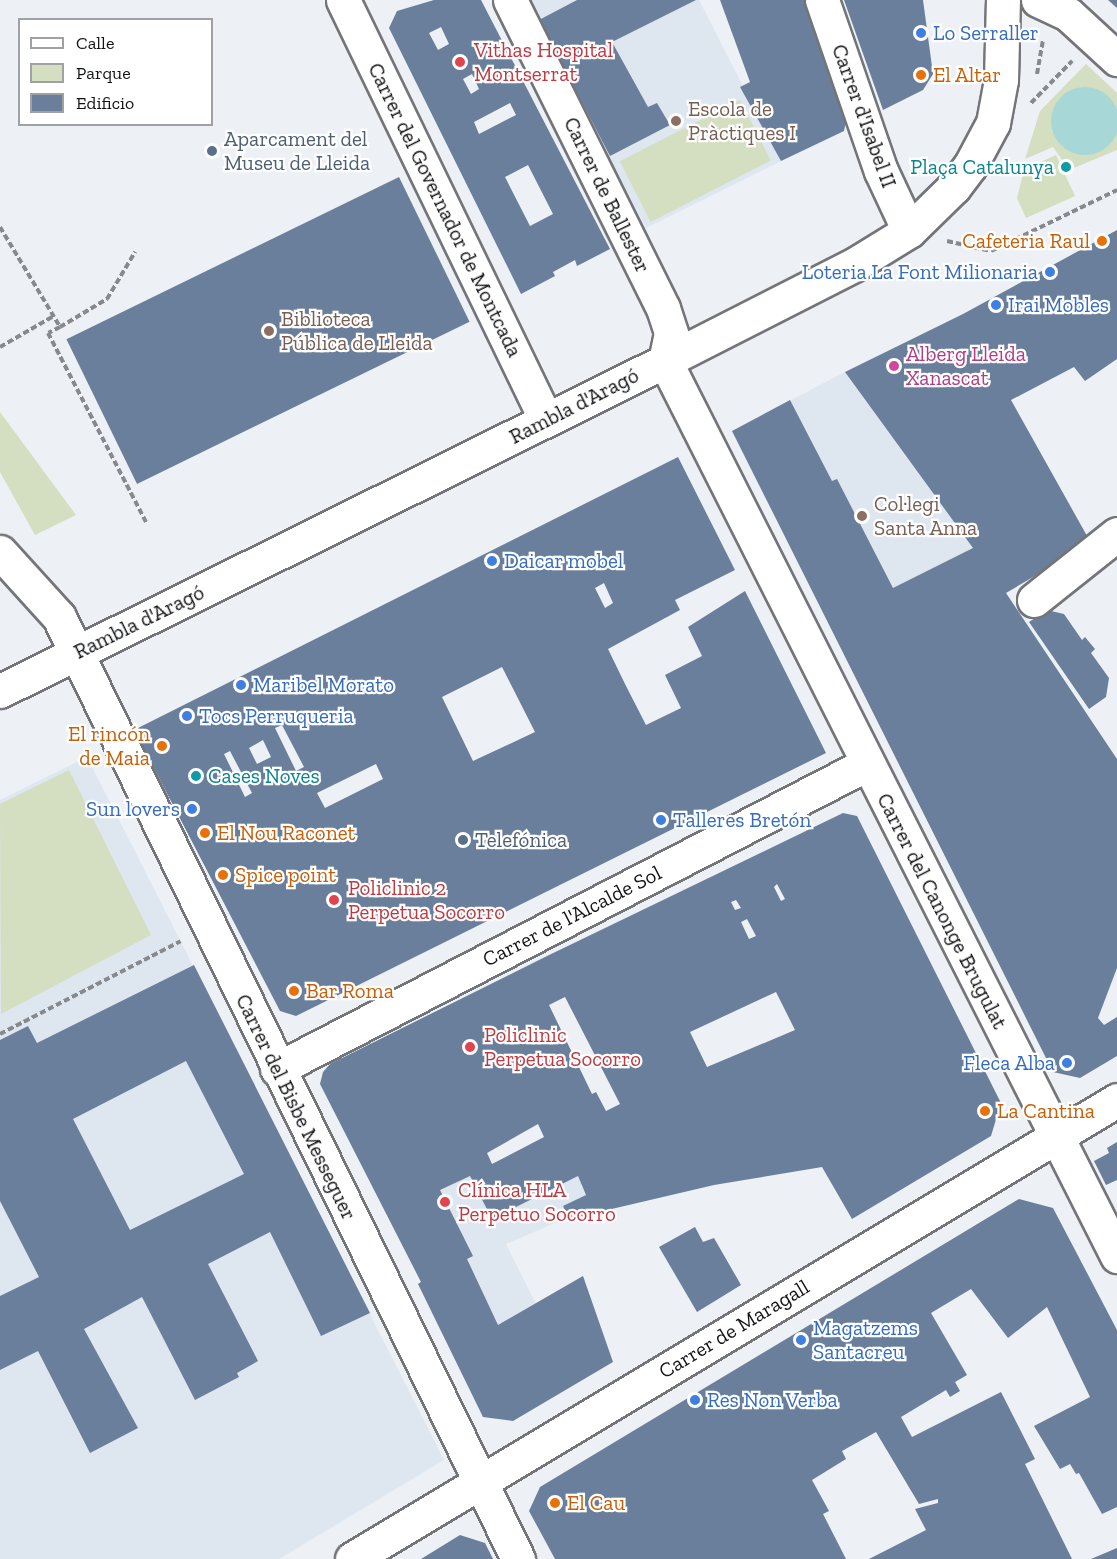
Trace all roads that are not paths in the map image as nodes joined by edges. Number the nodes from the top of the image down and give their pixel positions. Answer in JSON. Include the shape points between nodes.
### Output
{"nodes":[{"id":1,"x":510,"y":0,"type":"edge"},
{"id":2,"x":822,"y":0,"type":"edge"},
{"id":3,"x":1003,"y":0,"type":"edge"},
{"id":4,"x":1038,"y":0,"type":"edge"},
{"id":5,"x":351,"y":2,"type":"edge"},
{"id":6,"x":1117,"y":59,"type":"edge"},
{"id":7,"x":909,"y":231,"type":"junction"},
{"id":8,"x":665,"y":361,"type":"junction"},
{"id":9,"x":546,"y":420,"type":"junction"},
{"id":10,"x":1117,"y":534,"type":"edge"},
{"id":11,"x":0,"y":552,"type":"edge"},
{"id":12,"x":1034,"y":600,"type":"dead end"},
{"id":13,"x":76,"y":653,"type":"junction"},
{"id":14,"x":0,"y":691,"type":"edge"},
{"id":15,"x":867,"y":764,"type":"junction"},
{"id":16,"x":277,"y":1069,"type":"junction"},
{"id":17,"x":1117,"y":1100,"type":"edge"},
{"id":18,"x":1058,"y":1135,"type":"junction"},
{"id":19,"x":1108,"y":1215,"type":"edge"},
{"id":20,"x":1117,"y":1256,"type":"edge"},
{"id":21,"x":478,"y":1481,"type":"junction"},
{"id":22,"x":352,"y":1559,"type":"edge"},
{"id":23,"x":518,"y":1559,"type":"edge"}],
"edges":[{"from":1,"to":8,"type":"street","name":"Carrer de Ballester","via":[[663,308],[671,333]]},
{"from":2,"to":7,"type":"street","name":"Carrer d'Isabel II","via":[[881,171]]},
{"from":3,"to":7,"type":"street","name":"Rambla d'Aragó","via":[[1001,80],[993,123],[954,187]]},
{"from":4,"to":6,"type":"street","via":[[1068,14]]},
{"from":5,"to":9,"type":"street","name":"Carrer del Governador de Montcada"},
{"from":7,"to":8,"type":"street","name":"Rambla d'Aragó","via":[[857,264]]},
{"from":8,"to":9,"type":"street","name":"Rambla d'Aragó"},
{"from":8,"to":15,"type":"street","name":"Carrer del Canonge Brugulat"},
{"from":9,"to":13,"type":"street","name":"Rambla d'Aragó"},
{"from":10,"to":12,"type":"street"},
{"from":11,"to":13,"type":"street","name":"Carrer del Bisbe Messeguer","via":[[59,617]]},
{"from":13,"to":14,"type":"street","name":"Rambla d'Aragó"},
{"from":13,"to":16,"type":"street","name":"Carrer del Bisbe Messeguer"},
{"from":15,"to":16,"type":"street","name":"Carrer de l'Alcalde Sol"},
{"from":15,"to":18,"type":"street","name":"Carrer del Canonge Brugulat"},
{"from":16,"to":21,"type":"street","name":"Carrer del Bisbe Messeguer"},
{"from":17,"to":18,"type":"street","name":"Carrer de Maragall"},
{"from":18,"to":19,"type":"street","name":"Carrer del Canonge Brugulat"},
{"from":18,"to":21,"type":"street","name":"Carrer de Maragall"},
{"from":19,"to":20,"type":"street","name":"Carrer del Canonge Brugulat"},
{"from":21,"to":22,"type":"street","name":"Carrer de Maragall"},
{"from":21,"to":23,"type":"street","name":"Carrer del Bisbe Messeguer"}]}
